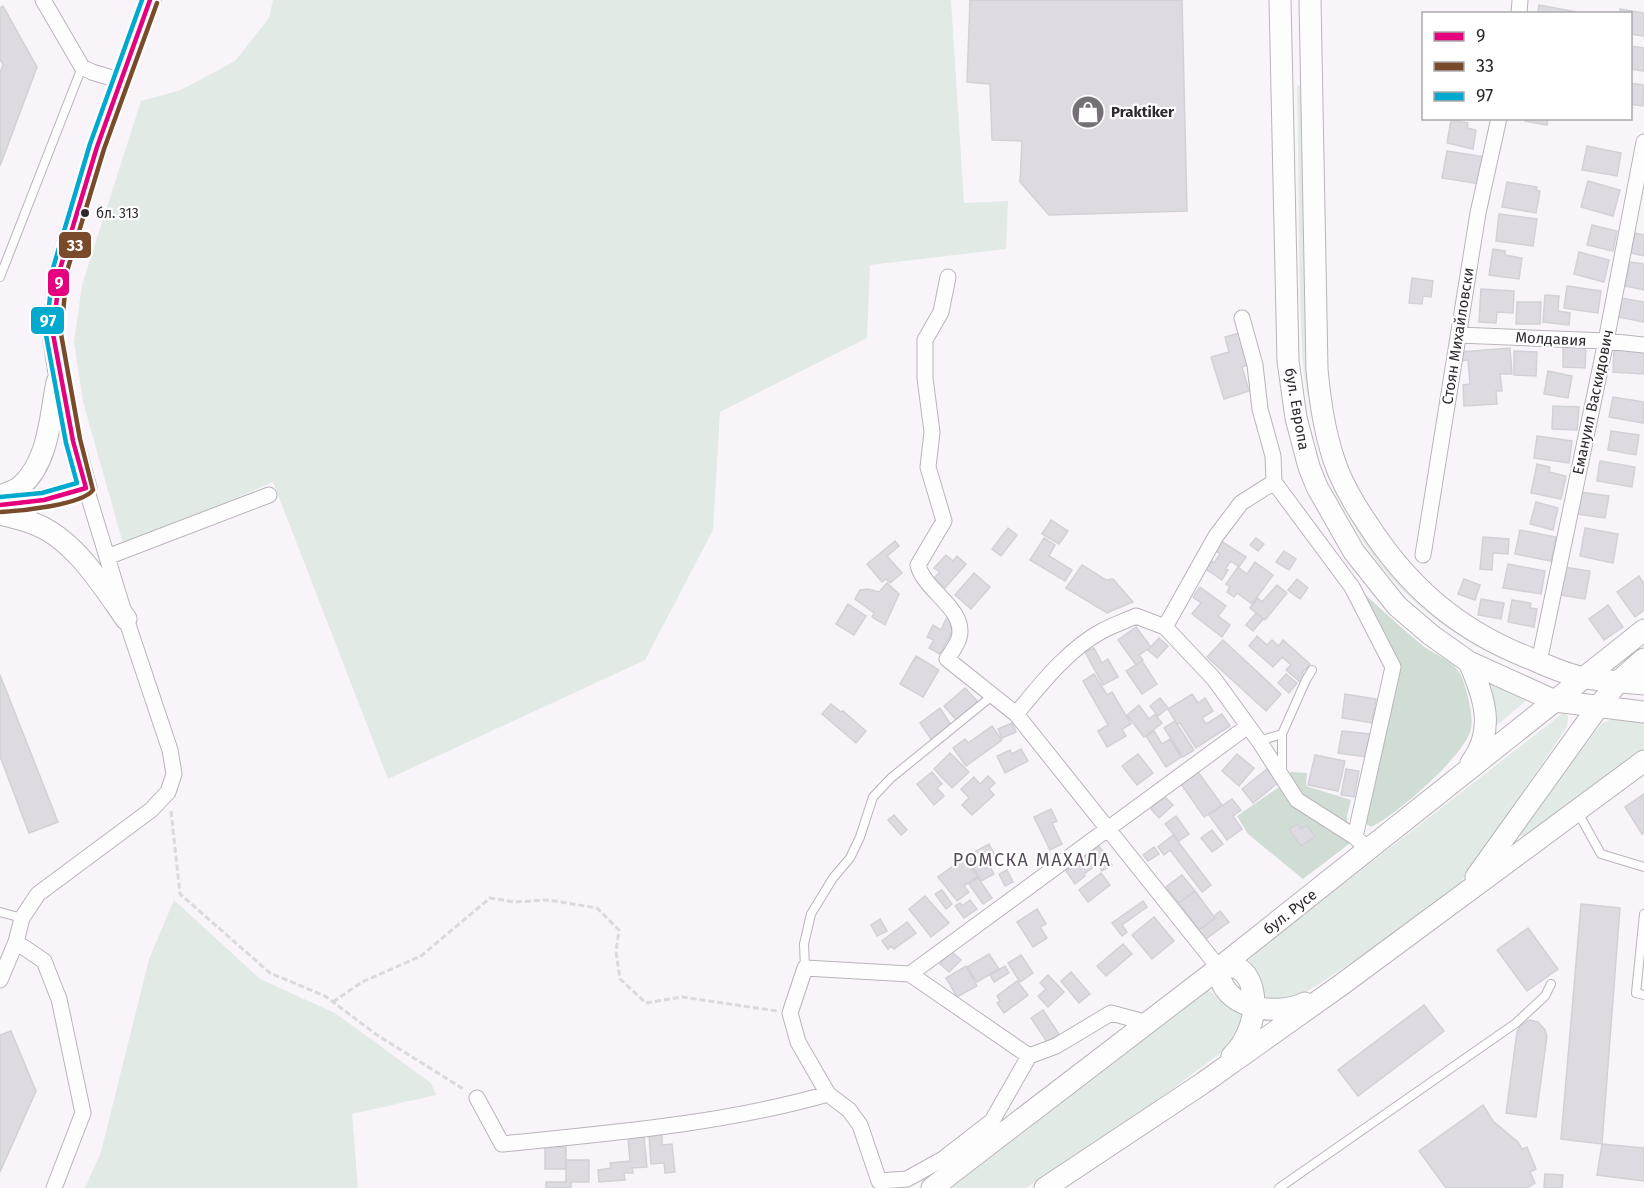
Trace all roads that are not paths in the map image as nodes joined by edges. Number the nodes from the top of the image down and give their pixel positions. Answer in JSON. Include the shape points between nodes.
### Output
{"nodes":[{"id":1,"x":43,"y":0,"type":"edge"},
{"id":2,"x":150,"y":0,"type":"edge"},
{"id":3,"x":1280,"y":0,"type":"edge"},
{"id":4,"x":1310,"y":0,"type":"edge"},
{"id":5,"x":82,"y":67,"type":"junction"},
{"id":6,"x":122,"y":81,"type":"junction"},
{"id":7,"x":1499,"y":120,"type":"edge"},
{"id":8,"x":1644,"y":142,"type":"edge"},
{"id":9,"x":0,"y":277,"type":"edge"},
{"id":10,"x":948,"y":278,"type":"dead end"},
{"id":11,"x":1242,"y":318,"type":"dead end"},
{"id":12,"x":1458,"y":335,"type":"junction"},
{"id":13,"x":1606,"y":341,"type":"junction"},
{"id":14,"x":1644,"y":345,"type":"edge"},
{"id":15,"x":59,"y":373,"type":"junction"},
{"id":16,"x":1274,"y":482,"type":"junction"},
{"id":17,"x":86,"y":488,"type":"junction"},
{"id":18,"x":269,"y":495,"type":"dead end"},
{"id":19,"x":0,"y":496,"type":"edge"},
{"id":20,"x":0,"y":505,"type":"edge"},
{"id":21,"x":0,"y":514,"type":"edge"},
{"id":22,"x":1424,"y":555,"type":"dead end"},
{"id":23,"x":108,"y":557,"type":"junction"},
{"id":24,"x":126,"y":619,"type":"junction"},
{"id":25,"x":1165,"y":627,"type":"junction"},
{"id":26,"x":1644,"y":630,"type":"edge"},
{"id":27,"x":1644,"y":659,"type":"edge"},
{"id":28,"x":1469,"y":662,"type":"junction"},
{"id":29,"x":1539,"y":662,"type":"junction"},
{"id":30,"x":1312,"y":670,"type":"dead end"},
{"id":31,"x":1583,"y":678,"type":"junction"},
{"id":32,"x":1619,"y":681,"type":"junction"},
{"id":33,"x":1644,"y":684,"type":"edge"},
{"id":34,"x":992,"y":696,"type":"junction"},
{"id":35,"x":1555,"y":701,"type":"junction"},
{"id":36,"x":1598,"y":707,"type":"junction"},
{"id":37,"x":1644,"y":712,"type":"edge"},
{"id":38,"x":1016,"y":714,"type":"junction"},
{"id":39,"x":1248,"y":726,"type":"junction"},
{"id":40,"x":1282,"y":734,"type":"junction"},
{"id":41,"x":1259,"y":741,"type":"junction"},
{"id":42,"x":1644,"y":761,"type":"edge"},
{"id":43,"x":1461,"y":776,"type":"junction"},
{"id":44,"x":1282,"y":777,"type":"junction"},
{"id":45,"x":1577,"y":811,"type":"junction"},
{"id":46,"x":1106,"y":829,"type":"junction"},
{"id":47,"x":1362,"y":844,"type":"junction"},
{"id":48,"x":1644,"y":867,"type":"edge"},
{"id":49,"x":1455,"y":900,"type":"junction"},
{"id":50,"x":0,"y":912,"type":"edge"},
{"id":51,"x":1644,"y":914,"type":"edge"},
{"id":52,"x":22,"y":918,"type":"junction"},
{"id":53,"x":16,"y":942,"type":"junction"},
{"id":54,"x":805,"y":968,"type":"junction"},
{"id":55,"x":1219,"y":968,"type":"junction"},
{"id":56,"x":910,"y":974,"type":"junction"},
{"id":57,"x":0,"y":980,"type":"edge"},
{"id":58,"x":1551,"y":984,"type":"dead end"},
{"id":59,"x":1341,"y":985,"type":"junction"},
{"id":60,"x":1644,"y":995,"type":"edge"},
{"id":61,"x":1254,"y":1007,"type":"junction"},
{"id":62,"x":1148,"y":1023,"type":"junction"},
{"id":63,"x":1029,"y":1056,"type":"junction"},
{"id":64,"x":1203,"y":1083,"type":"junction"},
{"id":65,"x":828,"y":1094,"type":"junction"},
{"id":66,"x":477,"y":1098,"type":"road end"},
{"id":67,"x":54,"y":1188,"type":"edge"},
{"id":68,"x":932,"y":1188,"type":"edge"},
{"id":69,"x":1045,"y":1188,"type":"edge"},
{"id":70,"x":1279,"y":1188,"type":"edge"}],
"edges":[{"from":1,"to":5,"type":"street"},
{"from":2,"to":6,"type":"street"},
{"from":3,"to":28,"type":"street","name":"бул. Европа","via":[[1288,361],[1302,445],[1327,507],[1367,571],[1413,621]]},
{"from":4,"to":29,"type":"street","name":"бул. Европа","via":[[1317,369],[1324,422],[1339,472],[1387,554],[1430,600],[1498,646]]},
{"from":5,"to":6,"type":"street"},
{"from":5,"to":9,"type":"lane"},
{"from":6,"to":15,"type":"street","via":[[97,147],[60,270],[53,334]]},
{"from":7,"to":12,"type":"street","name":"Стоян Михайловски"},
{"from":8,"to":13,"type":"street","name":"Емануил Васкидович"},
{"from":10,"to":34,"type":"street","via":[[941,312],[925,340],[932,432],[928,467],[944,521],[918,566],[921,576],[950,606],[958,621],[959,640],[947,659]]},
{"from":11,"to":16,"type":"street","via":[[1273,456]]},
{"from":12,"to":13,"type":"street","name":"Молдавия"},
{"from":12,"to":22,"type":"street","name":"Стоян Михайловски"},
{"from":13,"to":14,"type":"street","name":"Молдавия"},
{"from":13,"to":29,"type":"street","name":"Емануил Васкидович"},
{"from":15,"to":17,"type":"street"},
{"from":15,"to":19,"type":"street","via":[[44,450],[20,488]]},
{"from":16,"to":25,"type":"street","via":[[1241,503],[1216,536]]},
{"from":16,"to":47,"type":"street","via":[[1352,587],[1393,667]]},
{"from":17,"to":20,"type":"street","via":[[63,497]]},
{"from":17,"to":23,"type":"street"},
{"from":18,"to":23,"type":"street"},
{"from":21,"to":24,"type":"street","via":[[34,523],[76,553]]},
{"from":23,"to":24,"type":"street"},
{"from":24,"to":52,"type":"street","via":[[170,750],[174,774],[168,792],[151,810],[38,894]]},
{"from":25,"to":38,"type":"street","via":[[1136,616],[1101,631],[1071,652]]},
{"from":25,"to":39,"type":"street","via":[[1214,679]]},
{"from":26,"to":31,"type":"street","name":"бул. Русе"},
{"from":27,"to":32,"type":"street"},
{"from":28,"to":35,"type":"street","name":"бул. Европа"},
{"from":28,"to":43,"type":"street","via":[[1480,687],[1486,728],[1478,753]]},
{"from":29,"to":31,"type":"street","name":"бул. Европа"},
{"from":30,"to":40,"type":"lane"},
{"from":31,"to":32,"type":"street","name":"бул. Европа"},
{"from":31,"to":35,"type":"street","name":"бул. Русе"},
{"from":32,"to":33,"type":"street","name":"бул. Европа"},
{"from":32,"to":36,"type":"street"},
{"from":34,"to":38,"type":"street"},
{"from":34,"to":54,"type":"lane","via":[[873,797],[850,858],[832,878],[811,914],[804,944]]},
{"from":35,"to":36,"type":"street","name":"бул. Европа"},
{"from":35,"to":43,"type":"street","name":"бул. Русе"},
{"from":36,"to":37,"type":"street","name":"бул. Европа"},
{"from":36,"to":49,"type":"street","via":[[1486,864]]},
{"from":38,"to":46,"type":"street"},
{"from":39,"to":41,"type":"street"},
{"from":39,"to":46,"type":"street"},
{"from":40,"to":41,"type":"lane"},
{"from":40,"to":44,"type":"lane"},
{"from":41,"to":44,"type":"street"},
{"from":42,"to":45,"type":"street"},
{"from":43,"to":47,"type":"street","name":"бул. Русе"},
{"from":44,"to":47,"type":"street","via":[[1297,800]]},
{"from":45,"to":48,"type":"lane","via":[[1601,854]]},
{"from":45,"to":49,"type":"street"},
{"from":46,"to":55,"type":"street"},
{"from":46,"to":56,"type":"street"},
{"from":47,"to":55,"type":"street","name":"бул. Русе"},
{"from":49,"to":59,"type":"street"},
{"from":50,"to":52,"type":"lane"},
{"from":51,"to":60,"type":"lane","via":[[1636,993]]},
{"from":52,"to":53,"type":"street"},
{"from":53,"to":57,"type":"street"},
{"from":53,"to":67,"type":"street","via":[[44,961],[59,999],[83,1113]]},
{"from":54,"to":56,"type":"street"},
{"from":54,"to":65,"type":"street","via":[[790,1013],[798,1042]]},
{"from":55,"to":61,"type":"street","via":[[1235,966],[1243,970],[1251,986]]},
{"from":55,"to":62,"type":"street","name":"бул. Русе"},
{"from":56,"to":63,"type":"street"},
{"from":58,"to":70,"type":"lane","via":[[1545,996],[1516,1023]]},
{"from":59,"to":61,"type":"street","via":[[1291,1009]]},
{"from":59,"to":64,"type":"street"},
{"from":61,"to":64,"type":"street","via":[[1240,1048]]},
{"from":62,"to":63,"type":"street","via":[[1111,1013],[1056,1046]]},
{"from":62,"to":68,"type":"street","name":"бул. Русе"},
{"from":63,"to":65,"type":"street","via":[[992,1121],[943,1159],[907,1179],[879,1181],[860,1125],[849,1110]]},
{"from":64,"to":69,"type":"street"},
{"from":65,"to":66,"type":"street","via":[[781,1107],[666,1126],[502,1144]]}]}
